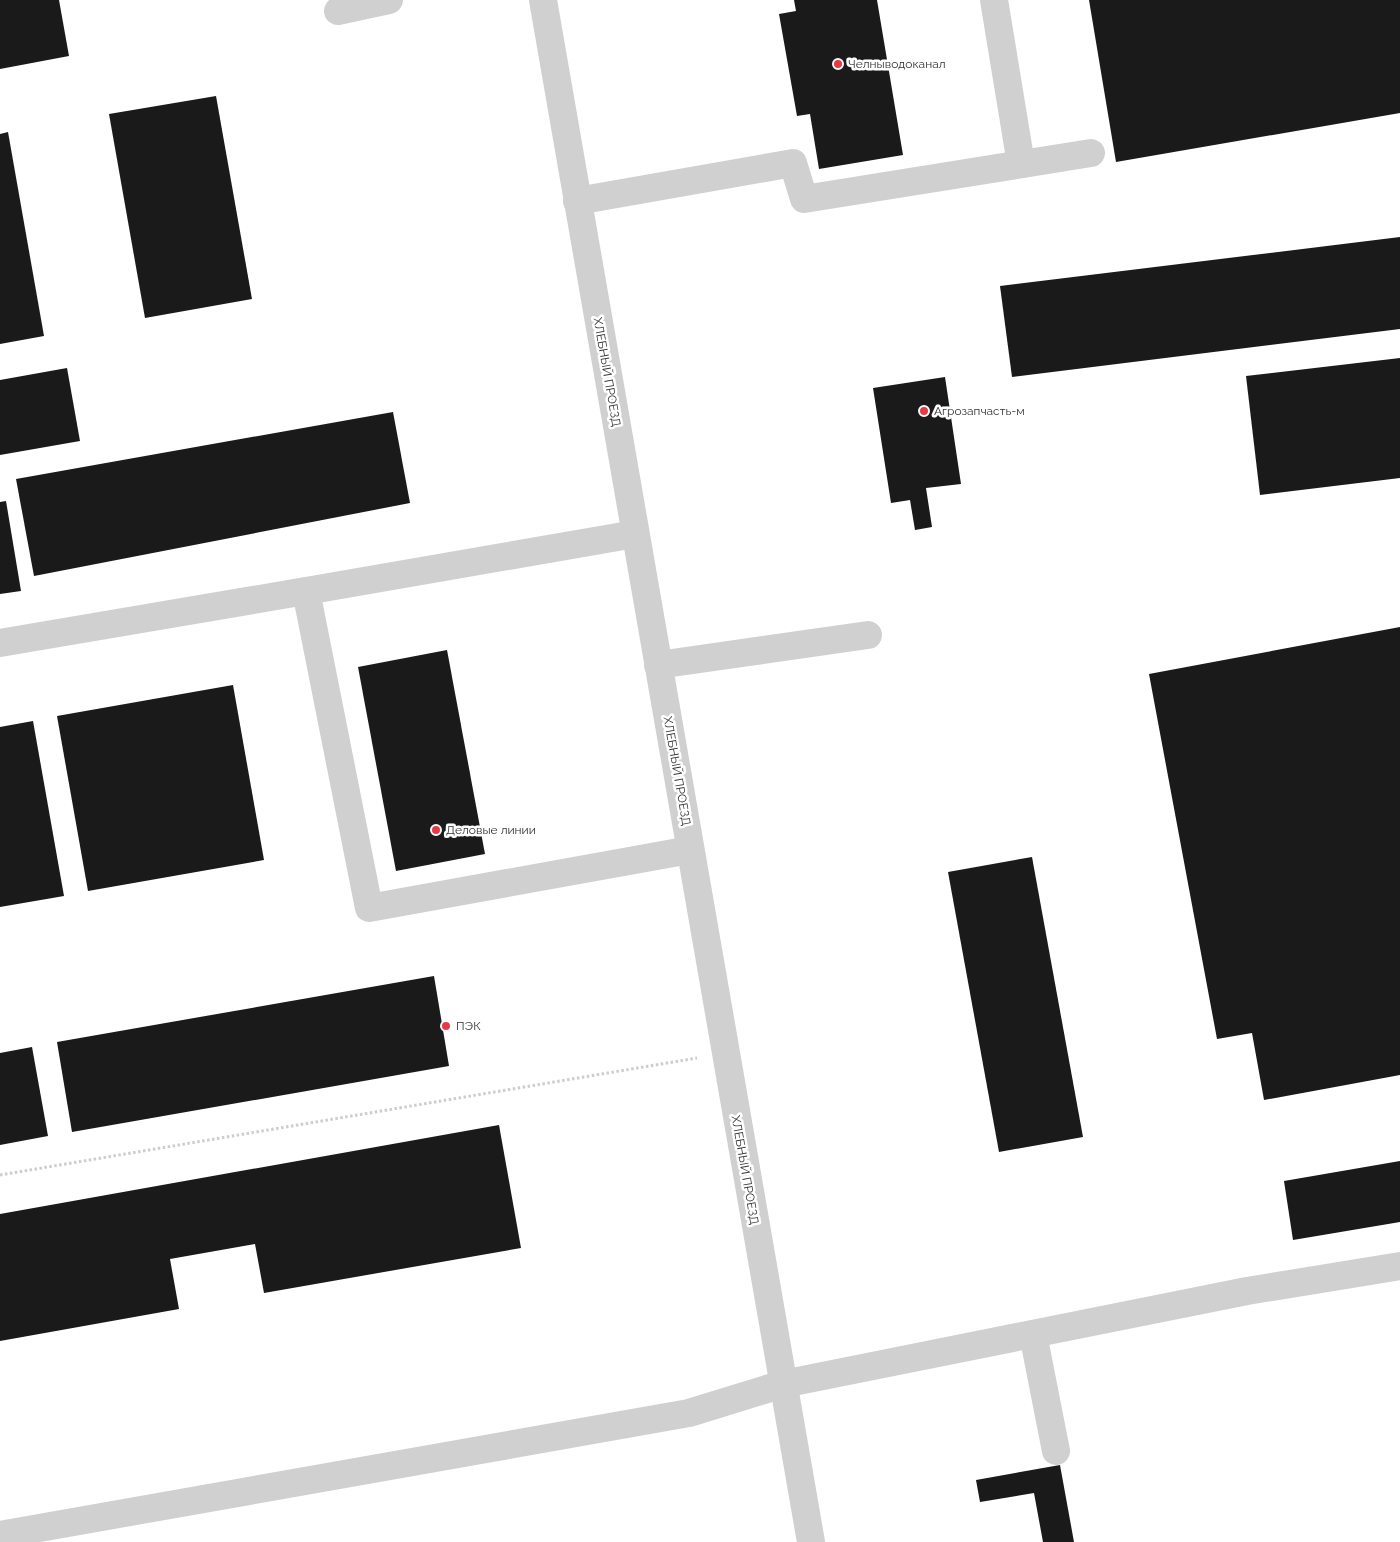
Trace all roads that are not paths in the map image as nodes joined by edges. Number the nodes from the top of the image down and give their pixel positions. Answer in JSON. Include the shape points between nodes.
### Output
{"nodes":[{"id":1,"x":389,"y":0,"type":"edge"},
{"id":2,"x":543,"y":0,"type":"edge"},
{"id":3,"x":994,"y":0,"type":"edge"},
{"id":4,"x":338,"y":11,"type":"dead end"},
{"id":5,"x":1091,"y":153,"type":"dead end"},
{"id":6,"x":1021,"y":164,"type":"junction"},
{"id":7,"x":577,"y":201,"type":"junction"},
{"id":8,"x":636,"y":534,"type":"junction"},
{"id":9,"x":306,"y":591,"type":"junction"},
{"id":10,"x":868,"y":635,"type":"dead end"},
{"id":11,"x":0,"y":643,"type":"edge"},
{"id":12,"x":658,"y":665,"type":"junction"},
{"id":13,"x":690,"y":850,"type":"junction"},
{"id":14,"x":1400,"y":1266,"type":"edge"},
{"id":15,"x":1033,"y":1334,"type":"junction"},
{"id":16,"x":783,"y":1384,"type":"junction"},
{"id":17,"x":1056,"y":1451,"type":"dead end"},
{"id":18,"x":0,"y":1535,"type":"edge"},
{"id":19,"x":811,"y":1542,"type":"edge"}],
"edges":[{"from":1,"to":4,"type":"street"},
{"from":2,"to":7,"type":"street","name":"ХЛЕБНЫЙ ПРОЕЗД"},
{"from":3,"to":6,"type":"street"},
{"from":5,"to":6,"type":"street"},
{"from":6,"to":7,"type":"street","via":[[804,199],[794,163]]},
{"from":7,"to":8,"type":"street","name":"ХЛЕБНЫЙ ПРОЕЗД"},
{"from":8,"to":9,"type":"street"},
{"from":8,"to":12,"type":"street","name":"ХЛЕБНЫЙ ПРОЕЗД"},
{"from":9,"to":11,"type":"street"},
{"from":9,"to":13,"type":"street","via":[[369,908]]},
{"from":10,"to":12,"type":"street"},
{"from":12,"to":13,"type":"street","name":"ХЛЕБНЫЙ ПРОЕЗД"},
{"from":13,"to":16,"type":"street","name":"ХЛЕБНЫЙ ПРОЕЗД"},
{"from":14,"to":15,"type":"street","via":[[1247,1291]]},
{"from":15,"to":16,"type":"street"},
{"from":15,"to":17,"type":"street"},
{"from":16,"to":18,"type":"street","via":[[689,1413]]},
{"from":16,"to":19,"type":"street","name":"ХЛЕБНЫЙ ПРОЕЗД"}]}
